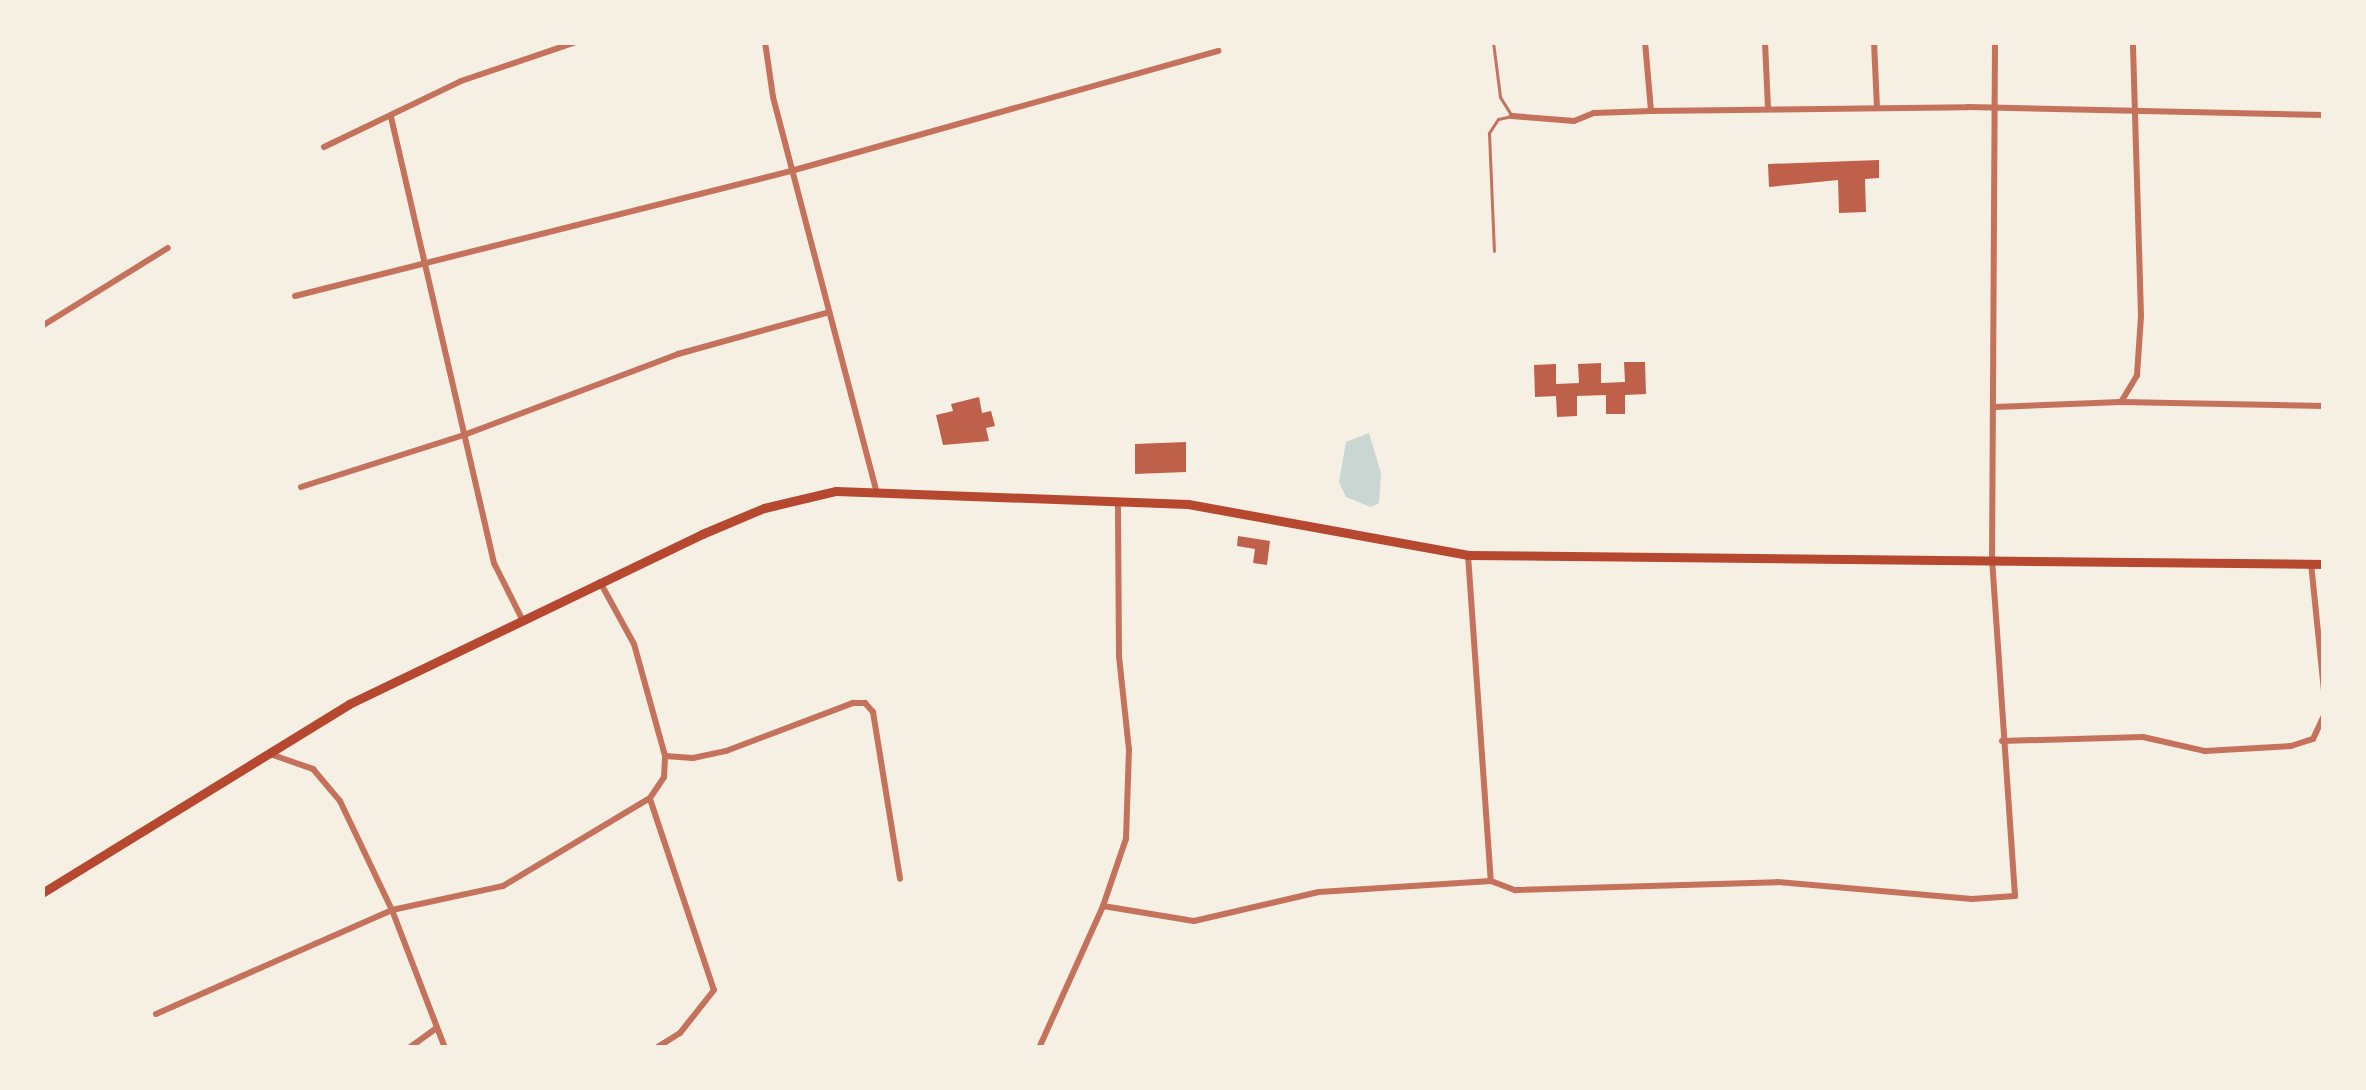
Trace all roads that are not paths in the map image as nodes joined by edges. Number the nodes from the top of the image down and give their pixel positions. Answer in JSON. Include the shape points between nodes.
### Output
{"nodes":[{"id":1,"x":576,"y":42,"type":"edge"},
{"id":2,"x":765,"y":42,"type":"edge"},
{"id":3,"x":1493,"y":42,"type":"edge"},
{"id":4,"x":1645,"y":42,"type":"edge"},
{"id":5,"x":1765,"y":42,"type":"edge"},
{"id":6,"x":1874,"y":42,"type":"edge"},
{"id":7,"x":1995,"y":42,"type":"edge"},
{"id":8,"x":2133,"y":42,"type":"edge"},
{"id":9,"x":1218,"y":51,"type":"dead end"},
{"id":10,"x":1877,"y":107,"type":"junction"},
{"id":11,"x":1768,"y":108,"type":"junction"},
{"id":12,"x":1996,"y":109,"type":"junction"},
{"id":13,"x":2134,"y":110,"type":"junction"},
{"id":14,"x":1651,"y":111,"type":"junction"},
{"id":15,"x":2324,"y":115,"type":"edge"},
{"id":16,"x":1512,"y":116,"type":"junction"},
{"id":17,"x":391,"y":117,"type":"junction"},
{"id":18,"x":324,"y":147,"type":"dead end"},
{"id":19,"x":791,"y":171,"type":"junction"},
{"id":20,"x":168,"y":248,"type":"dead end"},
{"id":21,"x":1494,"y":251,"type":"dead end"},
{"id":22,"x":424,"y":263,"type":"junction"},
{"id":23,"x":295,"y":296,"type":"dead end"},
{"id":24,"x":829,"y":312,"type":"junction"},
{"id":25,"x":42,"y":326,"type":"edge"},
{"id":26,"x":2121,"y":402,"type":"junction"},
{"id":27,"x":2324,"y":406,"type":"edge"},
{"id":28,"x":1994,"y":407,"type":"junction"},
{"id":29,"x":464,"y":435,"type":"junction"},
{"id":30,"x":301,"y":487,"type":"dead end"},
{"id":31,"x":876,"y":490,"type":"junction"},
{"id":32,"x":1118,"y":503,"type":"junction"},
{"id":33,"x":1468,"y":556,"type":"junction"},
{"id":34,"x":1992,"y":562,"type":"junction"},
{"id":35,"x":2311,"y":563,"type":"junction"},
{"id":36,"x":2324,"y":564,"type":"edge"},
{"id":37,"x":600,"y":582,"type":"junction"},
{"id":38,"x":522,"y":619,"type":"junction"},
{"id":39,"x":2324,"y":692,"type":"edge"},
{"id":40,"x":2324,"y":715,"type":"edge"},
{"id":41,"x":2002,"y":741,"type":"junction"},
{"id":42,"x":264,"y":752,"type":"junction"},
{"id":43,"x":665,"y":757,"type":"junction"},
{"id":44,"x":650,"y":798,"type":"junction"},
{"id":45,"x":900,"y":879,"type":"dead end"},
{"id":46,"x":1491,"y":881,"type":"junction"},
{"id":47,"x":42,"y":893,"type":"edge"},
{"id":48,"x":1102,"y":906,"type":"junction"},
{"id":49,"x":392,"y":910,"type":"junction"},
{"id":50,"x":156,"y":1014,"type":"dead end"},
{"id":51,"x":437,"y":1028,"type":"junction"},
{"id":52,"x":409,"y":1048,"type":"edge"},
{"id":53,"x":445,"y":1048,"type":"edge"},
{"id":54,"x":656,"y":1048,"type":"edge"},
{"id":55,"x":1039,"y":1048,"type":"edge"}],
"edges":[{"from":1,"to":17,"type":"street","via":[[461,81]]},
{"from":2,"to":19,"type":"street"},
{"from":3,"to":16,"type":"lane","via":[[1500,97]]},
{"from":4,"to":14,"type":"street"},
{"from":5,"to":11,"type":"street"},
{"from":6,"to":10,"type":"street"},
{"from":7,"to":12,"type":"street"},
{"from":8,"to":13,"type":"street"},
{"from":9,"to":19,"type":"street"},
{"from":10,"to":11,"type":"street"},
{"from":10,"to":12,"type":"street"},
{"from":11,"to":14,"type":"street"},
{"from":12,"to":13,"type":"street"},
{"from":12,"to":28,"type":"street"},
{"from":13,"to":15,"type":"street"},
{"from":13,"to":26,"type":"street","via":[[2141,316],[2138,375]]},
{"from":14,"to":16,"type":"street","via":[[1574,121]]},
{"from":16,"to":21,"type":"lane","via":[[1498,119],[1490,133]]},
{"from":17,"to":18,"type":"street"},
{"from":17,"to":22,"type":"street"},
{"from":19,"to":22,"type":"street"},
{"from":19,"to":24,"type":"street"},
{"from":20,"to":25,"type":"street"},
{"from":22,"to":23,"type":"street"},
{"from":22,"to":29,"type":"street"},
{"from":24,"to":29,"type":"street","via":[[678,354]]},
{"from":24,"to":31,"type":"street"},
{"from":26,"to":27,"type":"street"},
{"from":26,"to":28,"type":"street"},
{"from":28,"to":34,"type":"street"},
{"from":29,"to":30,"type":"street"},
{"from":29,"to":38,"type":"street","via":[[494,562]]},
{"from":31,"to":32,"type":"main road"},
{"from":31,"to":37,"type":"main road","via":[[836,490],[764,508]]},
{"from":32,"to":33,"type":"main road","via":[[1235,511]]},
{"from":32,"to":48,"type":"street","via":[[1130,799],[1126,839]]},
{"from":33,"to":34,"type":"main road"},
{"from":33,"to":46,"type":"street"},
{"from":34,"to":35,"type":"main road"},
{"from":34,"to":41,"type":"street"},
{"from":35,"to":36,"type":"main road"},
{"from":35,"to":39,"type":"street"},
{"from":37,"to":38,"type":"main road"},
{"from":37,"to":43,"type":"street","via":[[634,644]]},
{"from":38,"to":42,"type":"main road"},
{"from":40,"to":41,"type":"street","via":[[2313,739],[2291,746],[2205,751],[2143,737]]},
{"from":41,"to":46,"type":"street","via":[[2015,896],[1777,882],[1515,890]]},
{"from":42,"to":47,"type":"main road"},
{"from":42,"to":49,"type":"street","via":[[313,769],[328,783]]},
{"from":43,"to":44,"type":"street"},
{"from":43,"to":45,"type":"street","via":[[727,751],[865,703],[886,773]]},
{"from":44,"to":49,"type":"street","via":[[503,886]]},
{"from":44,"to":54,"type":"street","via":[[714,990],[680,1033]]},
{"from":46,"to":48,"type":"street","via":[[1319,892],[1194,921]]},
{"from":48,"to":55,"type":"street"},
{"from":49,"to":50,"type":"street"},
{"from":49,"to":51,"type":"street"},
{"from":51,"to":52,"type":"street"},
{"from":51,"to":53,"type":"street"}]}
